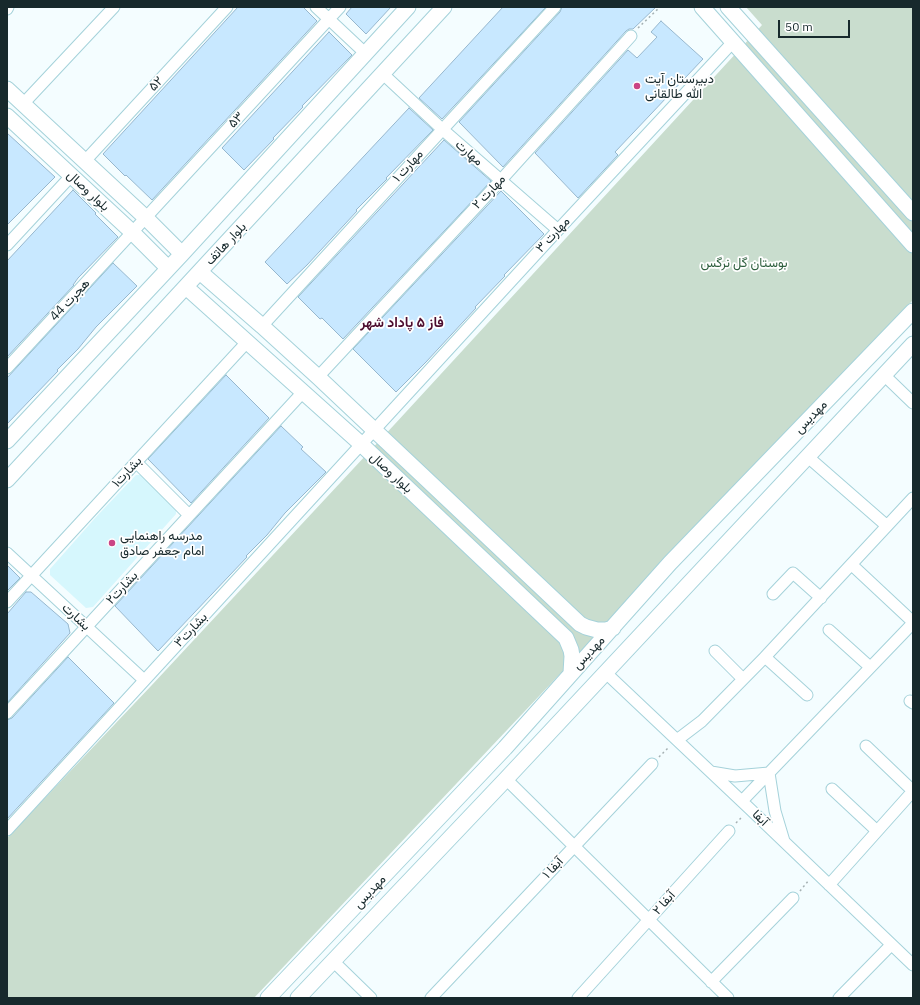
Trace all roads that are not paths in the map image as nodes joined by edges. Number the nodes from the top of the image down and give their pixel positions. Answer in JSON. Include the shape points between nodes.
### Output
{"nodes":[{"id":1,"x":114,"y":7,"type":"edge"},
{"id":2,"x":227,"y":7,"type":"edge"},
{"id":3,"x":316,"y":7,"type":"edge"},
{"id":4,"x":340,"y":7,"type":"edge"},
{"id":5,"x":408,"y":7,"type":"edge"},
{"id":6,"x":444,"y":7,"type":"edge"},
{"id":7,"x":555,"y":7,"type":"edge"},
{"id":8,"x":702,"y":7,"type":"edge"},
{"id":9,"x":728,"y":7,"type":"edge"},
{"id":10,"x":329,"y":19,"type":"junction"},
{"id":11,"x":632,"y":36,"type":"road end"},
{"id":12,"x":733,"y":42,"type":"junction"},
{"id":13,"x":365,"y":53,"type":"junction"},
{"id":14,"x":383,"y":74,"type":"junction"},
{"id":15,"x":7,"y":89,"type":"edge"},
{"id":16,"x":23,"y":104,"type":"junction"},
{"id":17,"x":8,"y":119,"type":"edge"},
{"id":18,"x":442,"y":129,"type":"junction"},
{"id":19,"x":85,"y":161,"type":"junction"},
{"id":20,"x":71,"y":176,"type":"junction"},
{"id":21,"x":501,"y":180,"type":"junction"},
{"id":22,"x":913,"y":213,"type":"edge"},
{"id":23,"x":146,"y":218,"type":"junction"},
{"id":24,"x":558,"y":230,"type":"junction"},
{"id":25,"x":132,"y":232,"type":"junction"},
{"id":26,"x":7,"y":245,"type":"edge"},
{"id":27,"x":913,"y":246,"type":"edge"},
{"id":28,"x":182,"y":254,"type":"junction"},
{"id":29,"x":168,"y":268,"type":"junction"},
{"id":30,"x":200,"y":272,"type":"junction"},
{"id":31,"x":186,"y":287,"type":"junction"},
{"id":32,"x":913,"y":311,"type":"edge"},
{"id":33,"x":262,"y":326,"type":"junction"},
{"id":34,"x":246,"y":342,"type":"junction"},
{"id":35,"x":913,"y":344,"type":"edge"},
{"id":36,"x":7,"y":368,"type":"edge"},
{"id":37,"x":884,"y":375,"type":"junction"},
{"id":38,"x":318,"y":377,"type":"junction"},
{"id":39,"x":303,"y":392,"type":"junction"},
{"id":40,"x":913,"y":403,"type":"edge"},
{"id":41,"x":824,"y":404,"type":"junction"},
{"id":42,"x":842,"y":420,"type":"junction"},
{"id":43,"x":374,"y":430,"type":"junction"},
{"id":44,"x":7,"y":442,"type":"edge"},
{"id":45,"x":361,"y":444,"type":"junction"},
{"id":46,"x":808,"y":457,"type":"junction"},
{"id":47,"x":136,"y":462,"type":"junction"},
{"id":48,"x":7,"y":480,"type":"edge"},
{"id":49,"x":913,"y":498,"type":"edge"},
{"id":50,"x":189,"y":515,"type":"junction"},
{"id":51,"x":887,"y":526,"type":"junction"},
{"id":52,"x":7,"y":553,"type":"edge"},
{"id":53,"x":852,"y":564,"type":"junction"},
{"id":54,"x":31,"y":576,"type":"junction"},
{"id":55,"x":773,"y":594,"type":"dead end"},
{"id":56,"x":821,"y":598,"type":"junction"},
{"id":57,"x":7,"y":602,"type":"edge"},
{"id":58,"x":913,"y":622,"type":"edge"},
{"id":59,"x":87,"y":627,"type":"junction"},
{"id":60,"x":613,"y":628,"type":"junction"},
{"id":61,"x":829,"y":630,"type":"dead end"},
{"id":62,"x":715,"y":651,"type":"dead end"},
{"id":63,"x":765,"y":656,"type":"junction"},
{"id":64,"x":870,"y":667,"type":"junction"},
{"id":65,"x":571,"y":673,"type":"junction"},
{"id":66,"x":606,"y":673,"type":"junction"},
{"id":67,"x":743,"y":679,"type":"junction"},
{"id":68,"x":144,"y":680,"type":"junction"},
{"id":69,"x":807,"y":695,"type":"dead end"},
{"id":70,"x":7,"y":713,"type":"edge"},
{"id":71,"x":677,"y":740,"type":"junction"},
{"id":72,"x":866,"y":746,"type":"dead end"},
{"id":73,"x":652,"y":764,"type":"road end"},
{"id":74,"x":711,"y":772,"type":"junction"},
{"id":75,"x":769,"y":773,"type":"junction"},
{"id":76,"x":506,"y":779,"type":"junction"},
{"id":77,"x":832,"y":789,"type":"dead end"},
{"id":78,"x":913,"y":791,"type":"edge"},
{"id":79,"x":742,"y":801,"type":"junction"},
{"id":80,"x":7,"y":830,"type":"edge"},
{"id":81,"x":427,"y":831,"type":"junction"},
{"id":82,"x":729,"y":831,"type":"road end"},
{"id":83,"x":877,"y":831,"type":"junction"},
{"id":84,"x":784,"y":842,"type":"junction"},
{"id":85,"x":574,"y":845,"type":"junction"},
{"id":86,"x":442,"y":846,"type":"junction"},
{"id":87,"x":829,"y":884,"type":"junction"},
{"id":88,"x":793,"y":898,"type":"road end"},
{"id":89,"x":649,"y":920,"type":"junction"},
{"id":90,"x":891,"y":944,"type":"junction"},
{"id":91,"x":333,"y":961,"type":"junction"},
{"id":92,"x":913,"y":965,"type":"edge"},
{"id":93,"x":711,"y":982,"type":"junction"},
{"id":94,"x":268,"y":998,"type":"edge"},
{"id":95,"x":298,"y":998,"type":"edge"},
{"id":96,"x":371,"y":998,"type":"edge"},
{"id":97,"x":431,"y":998,"type":"edge"},
{"id":98,"x":578,"y":998,"type":"edge"},
{"id":99,"x":728,"y":998,"type":"edge"},
{"id":100,"x":839,"y":998,"type":"edge"}],
"edges":[{"from":1,"to":16,"type":"street"},
{"from":2,"to":19,"type":"street","name":"۵۲"},
{"from":3,"to":10,"type":"street"},
{"from":4,"to":10,"type":"street","name":"۵۳"},
{"from":5,"to":13,"type":"street"},
{"from":6,"to":14,"type":"street","name":"بلوار هاتف"},
{"from":7,"to":18,"type":"street","name":"مهارت ۱"},
{"from":8,"to":12,"type":"street"},
{"from":9,"to":22,"type":"street"},
{"from":10,"to":13,"type":"street"},
{"from":10,"to":23,"type":"street","name":"۵۳"},
{"from":11,"to":21,"type":"street","name":"مهارت ۲"},
{"from":12,"to":24,"type":"street","name":"مهارت ۳"},
{"from":12,"to":27,"type":"street"},
{"from":13,"to":28,"type":"street"},
{"from":14,"to":18,"type":"street","name":"مهارت"},
{"from":14,"to":30,"type":"street","name":"بلوار هاتف"},
{"from":15,"to":16,"type":"street","name":"بلوار وصال"},
{"from":16,"to":19,"type":"street","name":"بلوار وصال"},
{"from":17,"to":20,"type":"street","name":"بلوار وصال"},
{"from":18,"to":21,"type":"street","name":"مهارت"},
{"from":18,"to":33,"type":"street","name":"مهارت ۱"},
{"from":19,"to":23,"type":"street","name":"بلوار وصال"},
{"from":20,"to":25,"type":"street","name":"بلوار وصال"},
{"from":20,"to":26,"type":"street"},
{"from":21,"to":24,"type":"street","name":"مهارت"},
{"from":21,"to":38,"type":"street","name":"مهارت ۲"},
{"from":23,"to":25,"type":"street","name":"۵۳"},
{"from":23,"to":28,"type":"street","name":"بلوار وصال"},
{"from":24,"to":43,"type":"street","name":"مهارت ۳"},
{"from":25,"to":29,"type":"street","name":"بلوار وصال"},
{"from":25,"to":36,"type":"street","name":"هجرت 44"},
{"from":28,"to":29,"type":"street"},
{"from":29,"to":44,"type":"street"},
{"from":30,"to":31,"type":"street","name":"بلوار هاتف"},
{"from":30,"to":33,"type":"street","name":"بلوار وصال"},
{"from":31,"to":34,"type":"street","name":"بلوار وصال"},
{"from":31,"to":48,"type":"street","name":"بلوار هاتف"},
{"from":32,"to":41,"type":"street","name":"مهدیس"},
{"from":33,"to":38,"type":"street","name":"بلوار وصال"},
{"from":34,"to":39,"type":"street","name":"بلوار وصال"},
{"from":34,"to":47,"type":"street","name":"بشارت۱"},
{"from":35,"to":37,"type":"street","name":"مهدیس"},
{"from":37,"to":40,"type":"street"},
{"from":37,"to":42,"type":"street","name":"مهدیس"},
{"from":38,"to":43,"type":"street","name":"بلوار وصال"},
{"from":39,"to":45,"type":"street","name":"بلوار وصال"},
{"from":39,"to":50,"type":"street","name":"بشارت۲"},
{"from":41,"to":42,"type":"street"},
{"from":41,"to":60,"type":"street","name":"مهدیس","via":[[670,562]]},
{"from":42,"to":46,"type":"street","name":"مهدیس"},
{"from":43,"to":45,"type":"street","name":"بشارت۳"},
{"from":43,"to":60,"type":"street","name":"بلوار وصال","via":[[580,624],[597,630]]},
{"from":45,"to":65,"type":"street","name":"بلوار وصال","via":[[566,638],[572,650]]},
{"from":45,"to":68,"type":"street","name":"بشارت۳"},
{"from":46,"to":51,"type":"street"},
{"from":46,"to":66,"type":"street","name":"مهدیس"},
{"from":47,"to":50,"type":"street"},
{"from":47,"to":54,"type":"street","name":"بشارت۱"},
{"from":49,"to":51,"type":"street"},
{"from":50,"to":59,"type":"street","name":"بشارت۲"},
{"from":51,"to":53,"type":"street"},
{"from":52,"to":54,"type":"street","name":"بشارت"},
{"from":53,"to":56,"type":"street"},
{"from":53,"to":58,"type":"street"},
{"from":54,"to":57,"type":"street","name":"بشارت۱"},
{"from":54,"to":59,"type":"street","name":"بشارت"},
{"from":55,"to":56,"type":"street","via":[[793,574]]},
{"from":56,"to":63,"type":"street"},
{"from":58,"to":64,"type":"street"},
{"from":59,"to":68,"type":"street","name":"بشارت"},
{"from":59,"to":70,"type":"street","name":"بشارت۲"},
{"from":60,"to":65,"type":"street","name":"مهدیس"},
{"from":61,"to":64,"type":"street"},
{"from":62,"to":67,"type":"street"},
{"from":63,"to":67,"type":"street"},
{"from":63,"to":69,"type":"street"},
{"from":64,"to":75,"type":"street"},
{"from":65,"to":81,"type":"street","name":"مهدیس"},
{"from":66,"to":71,"type":"street","name":"آبفا"},
{"from":66,"to":76,"type":"street","name":"مهدیس"},
{"from":67,"to":71,"type":"street","via":[[702,721]]},
{"from":68,"to":80,"type":"street","name":"بشارت۳"},
{"from":71,"to":74,"type":"street","name":"آبفا"},
{"from":72,"to":78,"type":"street"},
{"from":73,"to":85,"type":"street","name":"آبفا ۱"},
{"from":74,"to":75,"type":"street","via":[[735,776]]},
{"from":74,"to":79,"type":"street","name":"آبفا"},
{"from":75,"to":79,"type":"street"},
{"from":75,"to":84,"type":"street","via":[[775,811]]},
{"from":76,"to":85,"type":"street"},
{"from":76,"to":86,"type":"street","name":"مهدیس"},
{"from":77,"to":83,"type":"street"},
{"from":78,"to":83,"type":"street"},
{"from":79,"to":84,"type":"street","name":"آبفا"},
{"from":81,"to":86,"type":"street"},
{"from":81,"to":94,"type":"street","name":"مهدیس"},
{"from":82,"to":89,"type":"street","name":"آبفا ۲"},
{"from":83,"to":87,"type":"street"},
{"from":84,"to":87,"type":"street","name":"آبفا"},
{"from":85,"to":89,"type":"street"},
{"from":85,"to":97,"type":"street","name":"آبفا ۱"},
{"from":86,"to":91,"type":"street","name":"مهدیس"},
{"from":87,"to":90,"type":"street","name":"آبفا"},
{"from":88,"to":93,"type":"street"},
{"from":89,"to":93,"type":"street"},
{"from":89,"to":98,"type":"street","name":"آبفا ۲"},
{"from":90,"to":92,"type":"street","name":"آبفا"},
{"from":90,"to":100,"type":"street"},
{"from":91,"to":95,"type":"street","name":"مهدیس"},
{"from":91,"to":96,"type":"street"},
{"from":93,"to":99,"type":"street"}]}
